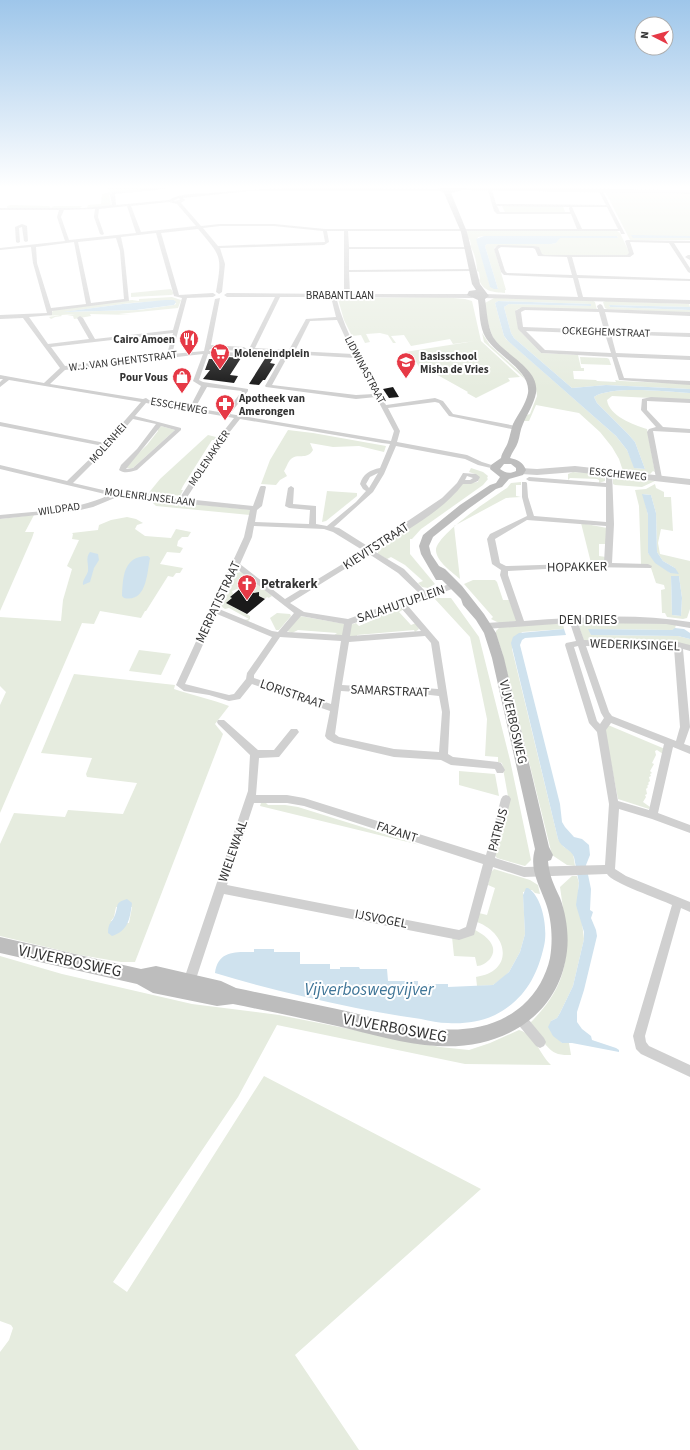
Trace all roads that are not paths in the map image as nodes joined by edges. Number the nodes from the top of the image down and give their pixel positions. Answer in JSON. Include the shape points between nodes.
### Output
{"nodes":[{"id":1,"x":34,"y":254,"type":"edge"},
{"id":2,"x":79,"y":254,"type":"edge"},
{"id":3,"x":122,"y":254,"type":"edge"},
{"id":4,"x":164,"y":254,"type":"edge"},
{"id":5,"x":220,"y":254,"type":"edge"},
{"id":6,"x":346,"y":254,"type":"edge"},
{"id":7,"x":469,"y":254,"type":"edge"},
{"id":8,"x":498,"y":254,"type":"edge"},
{"id":9,"x":540,"y":254,"type":"edge"},
{"id":10,"x":630,"y":254,"type":"edge"},
{"id":11,"x":678,"y":254,"type":"edge"},
{"id":12,"x":569,"y":256,"type":"junction"},
{"id":13,"x":473,"y":270,"type":"junction"},
{"id":14,"x":347,"y":271,"type":"junction"},
{"id":15,"x":690,"y":272,"type":"edge"},
{"id":16,"x":575,"y":276,"type":"junction"},
{"id":17,"x":690,"y":280,"type":"edge"},
{"id":18,"x":217,"y":295,"type":"junction"},
{"id":19,"x":278,"y":295,"type":"junction"},
{"id":20,"x":333,"y":295,"type":"junction"},
{"id":21,"x":347,"y":295,"type":"junction"},
{"id":22,"x":478,"y":295,"type":"junction"},
{"id":23,"x":185,"y":297,"type":"junction"},
{"id":24,"x":580,"y":298,"type":"junction"},
{"id":25,"x":598,"y":299,"type":"junction"},
{"id":26,"x":690,"y":302,"type":"edge"},
{"id":27,"x":89,"y":305,"type":"junction"},
{"id":28,"x":602,"y":311,"type":"junction"},
{"id":29,"x":49,"y":312,"type":"junction"},
{"id":30,"x":690,"y":314,"type":"edge"},
{"id":31,"x":26,"y":316,"type":"junction"},
{"id":32,"x":0,"y":317,"type":"edge"},
{"id":33,"x":80,"y":318,"type":"dead end"},
{"id":34,"x":339,"y":318,"type":"junction"},
{"id":35,"x":521,"y":329,"type":"junction"},
{"id":36,"x":175,"y":331,"type":"junction"},
{"id":37,"x":608,"y":332,"type":"junction"},
{"id":38,"x":690,"y":336,"type":"edge"},
{"id":39,"x":93,"y":341,"type":"junction"},
{"id":40,"x":48,"y":346,"type":"junction"},
{"id":41,"x":207,"y":349,"type":"junction"},
{"id":42,"x":244,"y":349,"type":"dead end"},
{"id":43,"x":289,"y":352,"type":"junction"},
{"id":44,"x":168,"y":356,"type":"junction"},
{"id":45,"x":356,"y":356,"type":"junction"},
{"id":46,"x":614,"y":356,"type":"junction"},
{"id":47,"x":690,"y":358,"type":"edge"},
{"id":48,"x":63,"y":368,"type":"junction"},
{"id":49,"x":0,"y":376,"type":"edge"},
{"id":50,"x":8,"y":378,"type":"junction"},
{"id":51,"x":690,"y":383,"type":"edge"},
{"id":52,"x":46,"y":384,"type":"junction"},
{"id":53,"x":205,"y":384,"type":"junction"},
{"id":54,"x":0,"y":385,"type":"edge"},
{"id":55,"x":378,"y":395,"type":"junction"},
{"id":56,"x":146,"y":400,"type":"junction"},
{"id":57,"x":690,"y":401,"type":"edge"},
{"id":58,"x":384,"y":407,"type":"junction"},
{"id":59,"x":192,"y":408,"type":"junction"},
{"id":60,"x":228,"y":414,"type":"junction"},
{"id":61,"x":239,"y":416,"type":"junction"},
{"id":62,"x":131,"y":417,"type":"junction"},
{"id":63,"x":160,"y":423,"type":"junction"},
{"id":64,"x":0,"y":424,"type":"edge"},
{"id":65,"x":516,"y":428,"type":"junction"},
{"id":66,"x":661,"y":429,"type":"junction"},
{"id":67,"x":690,"y":431,"type":"edge"},
{"id":68,"x":394,"y":443,"type":"junction"},
{"id":69,"x":106,"y":445,"type":"junction"},
{"id":70,"x":0,"y":467,"type":"edge"},
{"id":71,"x":502,"y":467,"type":"junction"},
{"id":72,"x":382,"y":470,"type":"junction"},
{"id":73,"x":521,"y":470,"type":"junction"},
{"id":74,"x":609,"y":472,"type":"junction"},
{"id":75,"x":659,"y":478,"type":"junction"},
{"id":76,"x":461,"y":482,"type":"dead end"},
{"id":77,"x":690,"y":482,"type":"edge"},
{"id":78,"x":68,"y":484,"type":"junction"},
{"id":79,"x":610,"y":485,"type":"junction"},
{"id":80,"x":263,"y":487,"type":"dead end"},
{"id":81,"x":291,"y":488,"type":"dead end"},
{"id":82,"x":371,"y":491,"type":"junction"},
{"id":83,"x":116,"y":495,"type":"junction"},
{"id":84,"x":181,"y":501,"type":"junction"},
{"id":85,"x":254,"y":509,"type":"junction"},
{"id":86,"x":0,"y":517,"type":"edge"},
{"id":87,"x":531,"y":518,"type":"junction"},
{"id":88,"x":251,"y":524,"type":"junction"},
{"id":89,"x":610,"y":524,"type":"junction"},
{"id":90,"x":312,"y":526,"type":"junction"},
{"id":91,"x":329,"y":528,"type":"junction"},
{"id":92,"x":370,"y":551,"type":"junction"},
{"id":93,"x":236,"y":564,"type":"junction"},
{"id":94,"x":608,"y":566,"type":"junction"},
{"id":95,"x":648,"y":566,"type":"dead end"},
{"id":96,"x":505,"y":572,"type":"junction"},
{"id":97,"x":452,"y":586,"type":"junction"},
{"id":98,"x":426,"y":596,"type":"junction"},
{"id":99,"x":285,"y":602,"type":"junction"},
{"id":100,"x":403,"y":605,"type":"junction"},
{"id":101,"x":214,"y":610,"type":"junction"},
{"id":102,"x":299,"y":613,"type":"junction"},
{"id":103,"x":573,"y":620,"type":"junction"},
{"id":104,"x":348,"y":622,"type":"junction"},
{"id":105,"x":521,"y":623,"type":"junction"},
{"id":106,"x":690,"y":625,"type":"edge"},
{"id":107,"x":486,"y":626,"type":"junction"},
{"id":108,"x":428,"y":633,"type":"junction"},
{"id":109,"x":278,"y":634,"type":"junction"},
{"id":110,"x":346,"y":639,"type":"junction"},
{"id":111,"x":580,"y":643,"type":"junction"},
{"id":112,"x":678,"y":645,"type":"junction"},
{"id":113,"x":690,"y":648,"type":"edge"},
{"id":114,"x":250,"y":680,"type":"junction"},
{"id":115,"x":338,"y":688,"type":"junction"},
{"id":116,"x":443,"y":693,"type":"junction"},
{"id":117,"x":334,"y":709,"type":"junction"},
{"id":118,"x":609,"y":718,"type":"junction"},
{"id":119,"x":221,"y":722,"type":"dead end"},
{"id":120,"x":601,"y":730,"type":"junction"},
{"id":121,"x":294,"y":732,"type":"dead end"},
{"id":122,"x":669,"y":742,"type":"junction"},
{"id":123,"x":679,"y":746,"type":"junction"},
{"id":124,"x":690,"y":750,"type":"edge"},
{"id":125,"x":255,"y":754,"type":"junction"},
{"id":126,"x":443,"y":756,"type":"junction"},
{"id":127,"x":500,"y":770,"type":"dead end"},
{"id":128,"x":250,"y":799,"type":"junction"},
{"id":129,"x":506,"y":799,"type":"dead end"},
{"id":130,"x":614,"y":804,"type":"junction"},
{"id":131,"x":653,"y":815,"type":"junction"},
{"id":132,"x":690,"y":829,"type":"edge"},
{"id":133,"x":489,"y":862,"type":"junction"},
{"id":134,"x":610,"y":869,"type":"junction"},
{"id":135,"x":547,"y":872,"type":"junction"},
{"id":136,"x":220,"y":888,"type":"junction"},
{"id":137,"x":678,"y":902,"type":"junction"},
{"id":138,"x":690,"y":907,"type":"edge"},
{"id":139,"x":0,"y":945,"type":"edge"},
{"id":140,"x":187,"y":987,"type":"junction"},
{"id":141,"x":520,"y":1018,"type":"junction"},
{"id":142,"x":540,"y":1042,"type":"dead end"},
{"id":143,"x":690,"y":1072,"type":"edge"}],
"edges":[{"from":1,"to":29,"type":"street"},
{"from":2,"to":27,"type":"street"},
{"from":3,"to":27,"type":"street","via":[[127,300]]},
{"from":4,"to":23,"type":"street","name":"BRABANTLAAN","via":[[177,296]]},
{"from":5,"to":18,"type":"street","via":[[222,264]]},
{"from":6,"to":14,"type":"street"},
{"from":7,"to":13,"type":"main road"},
{"from":8,"to":16,"type":"street","via":[[504,273]]},
{"from":9,"to":12,"type":"street","via":[[541,256]]},
{"from":10,"to":12,"type":"street","via":[[631,256]]},
{"from":11,"to":15,"type":"street"},
{"from":12,"to":16,"type":"street"},
{"from":13,"to":14,"type":"street"},
{"from":13,"to":22,"type":"main road"},
{"from":14,"to":21,"type":"street"},
{"from":16,"to":17,"type":"street"},
{"from":16,"to":24,"type":"street"},
{"from":18,"to":19,"type":"street","name":"BRABANTLAAN","via":[[225,298],[228,295]]},
{"from":18,"to":23,"type":"street","name":"BRABANTLAAN"},
{"from":18,"to":41,"type":"street"},
{"from":19,"to":20,"type":"street","name":"BRABANTLAAN"},
{"from":19,"to":43,"type":"street","via":[[252,350]]},
{"from":20,"to":21,"type":"street","name":"BRABANTLAAN"},
{"from":20,"to":34,"type":"street","name":"LIDWINASTRAAT"},
{"from":21,"to":22,"type":"street","name":"BRABANTLAAN"},
{"from":22,"to":24,"type":"street","name":"BRABANTLAAN"},
{"from":22,"to":65,"type":"main road","via":[[490,340],[521,368],[530,381],[531,394]]},
{"from":23,"to":36,"type":"street"},
{"from":24,"to":25,"type":"street","name":"BRABANTLAAN"},
{"from":25,"to":26,"type":"street","name":"BRABANTLAAN"},
{"from":25,"to":28,"type":"street"},
{"from":27,"to":29,"type":"street"},
{"from":28,"to":30,"type":"street"},
{"from":28,"to":35,"type":"street","via":[[521,309],[518,311]]},
{"from":28,"to":37,"type":"street"},
{"from":29,"to":31,"type":"street"},
{"from":31,"to":32,"type":"street"},
{"from":31,"to":40,"type":"street"},
{"from":33,"to":39,"type":"street"},
{"from":34,"to":43,"type":"street","via":[[308,320]]},
{"from":34,"to":45,"type":"street","name":"LIDWINASTRAAT"},
{"from":35,"to":37,"type":"street","name":"OCKEGHEMSTRAAT"},
{"from":35,"to":46,"type":"street","via":[[543,352]]},
{"from":36,"to":39,"type":"street"},
{"from":36,"to":44,"type":"street"},
{"from":37,"to":38,"type":"street","name":"OCKEGHEMSTRAAT"},
{"from":37,"to":46,"type":"street"},
{"from":39,"to":40,"type":"street"},
{"from":40,"to":48,"type":"street"},
{"from":41,"to":42,"type":"street","via":[[240,355],[246,353]]},
{"from":41,"to":44,"type":"street","name":"W.J. VAN GHENTSTRAAT"},
{"from":41,"to":53,"type":"street","via":[[196,381]]},
{"from":43,"to":45,"type":"street"},
{"from":43,"to":55,"type":"street","via":[[268,386],[356,397]]},
{"from":44,"to":48,"type":"street","name":"W.J. VAN GHENTSTRAAT"},
{"from":45,"to":55,"type":"street","name":"LIDWINASTRAAT"},
{"from":46,"to":47,"type":"street"},
{"from":46,"to":51,"type":"street","via":[[620,377],[627,380]]},
{"from":48,"to":52,"type":"street","name":"W.J. VAN GHENTSTRAAT"},
{"from":49,"to":50,"type":"street","name":"ESSCHEWEG"},
{"from":50,"to":52,"type":"street","name":"ESSCHEWEG"},
{"from":50,"to":54,"type":"street"},
{"from":52,"to":56,"type":"street","name":"ESSCHEWEG"},
{"from":53,"to":59,"type":"street"},
{"from":53,"to":60,"type":"street","via":[[246,390]]},
{"from":55,"to":58,"type":"street","name":"LIDWINASTRAAT"},
{"from":56,"to":59,"type":"street","name":"ESSCHEWEG"},
{"from":56,"to":62,"type":"street","name":"MOLENHEI"},
{"from":57,"to":66,"type":"street","via":[[644,400],[644,410]]},
{"from":58,"to":65,"type":"street","via":[[435,400],[442,402],[451,415]]},
{"from":58,"to":68,"type":"street","name":"LIDWINASTRAAT","via":[[397,431]]},
{"from":59,"to":60,"type":"street","name":"ESSCHEWEG"},
{"from":60,"to":61,"type":"street","name":"ESSCHEWEG"},
{"from":61,"to":68,"type":"street","name":"ESSCHEWEG"},
{"from":61,"to":84,"type":"street","name":"MOLENAKKER","via":[[222,437]]},
{"from":62,"to":63,"type":"street"},
{"from":62,"to":69,"type":"street","name":"MOLENHEI"},
{"from":63,"to":63,"type":"street","via":[[179,429],[134,469],[128,472],[122,470]]},
{"from":64,"to":69,"type":"street"},
{"from":65,"to":71,"type":"main road","via":[[510,449],[512,452]]},
{"from":66,"to":67,"type":"street"},
{"from":66,"to":75,"type":"street","via":[[653,429],[650,432]]},
{"from":68,"to":71,"type":"street","name":"ESSCHEWEG","via":[[467,457],[480,464]]},
{"from":68,"to":72,"type":"street"},
{"from":69,"to":78,"type":"street","name":"MOLENHEI"},
{"from":70,"to":78,"type":"street","name":"MOLENRIJNSELAAN"},
{"from":71,"to":73,"type":"main road","via":[[518,464]]},
{"from":71,"to":73,"type":"main road","via":[[515,475]]},
{"from":71,"to":97,"type":"main road","name":"VIJVERBOSWEG","via":[[499,485],[453,515],[425,540],[424,550],[428,560],[438,574]]},
{"from":72,"to":82,"type":"street"},
{"from":72,"to":82,"type":"street","via":[[373,471],[365,479],[363,484]]},
{"from":73,"to":74,"type":"street","name":"ESSCHEWEG","via":[[575,469]]},
{"from":74,"to":75,"type":"street","name":"ESSCHEWEG"},
{"from":74,"to":79,"type":"street"},
{"from":75,"to":77,"type":"street","name":"ESSCHEWEG"},
{"from":76,"to":92,"type":"street","name":"KIEVITSTRAAT","via":[[448,498]]},
{"from":78,"to":83,"type":"street","name":"MOLENRIJNSELAAN"},
{"from":79,"to":87,"type":"street","via":[[526,481],[525,497]]},
{"from":79,"to":89,"type":"street"},
{"from":80,"to":85,"type":"street","via":[[258,506]]},
{"from":81,"to":90,"type":"street","via":[[289,506],[314,508]]},
{"from":82,"to":91,"type":"street"},
{"from":83,"to":84,"type":"street","name":"MOLENRIJNSELAAN"},
{"from":83,"to":86,"type":"street","name":"WILDPAD","via":[[83,506]]},
{"from":84,"to":85,"type":"street","name":"MOLENRIJNSELAAN"},
{"from":85,"to":88,"type":"street"},
{"from":87,"to":89,"type":"street"},
{"from":87,"to":96,"type":"street","via":[[526,518],[491,539],[496,573],[499,576]]},
{"from":88,"to":90,"type":"street"},
{"from":88,"to":93,"type":"street","name":"MERPATISTRAAT"},
{"from":89,"to":94,"type":"street"},
{"from":90,"to":91,"type":"street"},
{"from":91,"to":92,"type":"street"},
{"from":92,"to":98,"type":"street","via":[[402,571]]},
{"from":92,"to":99,"type":"street","name":"KIEVITSTRAAT"},
{"from":93,"to":99,"type":"street","name":"SALAHUTUPLEIN"},
{"from":93,"to":101,"type":"street","name":"MERPATISTRAAT"},
{"from":94,"to":95,"type":"street","name":"HOPAKKER"},
{"from":94,"to":96,"type":"street","name":"HOPAKKER","via":[[581,565]]},
{"from":96,"to":105,"type":"street"},
{"from":97,"to":98,"type":"street","name":"SALAHUTUPLEIN"},
{"from":97,"to":107,"type":"main road","name":"VIJVERBOSWEG","via":[[466,598]]},
{"from":98,"to":100,"type":"street","name":"SALAHUTUPLEIN"},
{"from":99,"to":102,"type":"street","name":"SALAHUTUPLEIN"},
{"from":100,"to":104,"type":"street","name":"SALAHUTUPLEIN","via":[[395,605]]},
{"from":100,"to":108,"type":"street"},
{"from":101,"to":109,"type":"street","name":"SALAHUTUPLEIN","via":[[271,634]]},
{"from":101,"to":114,"type":"street","name":"MERPATISTRAAT","via":[[180,685],[235,698]]},
{"from":102,"to":104,"type":"street","name":"SALAHUTUPLEIN"},
{"from":102,"to":109,"type":"street"},
{"from":103,"to":105,"type":"street","name":"DEN DRIES"},
{"from":103,"to":106,"type":"street","name":"DEN DRIES","via":[[666,621]]},
{"from":103,"to":111,"type":"street"},
{"from":104,"to":110,"type":"street","name":"SALAHUTUPLEIN"},
{"from":105,"to":107,"type":"street","name":"DEN DRIES"},
{"from":107,"to":135,"type":"main road","name":"VIJVERBOSWEG","via":[[498,658],[542,849],[539,857]]},
{"from":108,"to":110,"type":"street","name":"SALAHUTUPLEIN"},
{"from":108,"to":116,"type":"street","via":[[435,642]]},
{"from":109,"to":110,"type":"street","name":"SALAHUTUPLEIN"},
{"from":109,"to":114,"type":"street","via":[[250,675]]},
{"from":110,"to":115,"type":"street"},
{"from":111,"to":112,"type":"street","name":"WEDERIKSINGEL"},
{"from":111,"to":118,"type":"street"},
{"from":111,"to":120,"type":"street","via":[[569,645],[569,649],[594,723]]},
{"from":112,"to":113,"type":"street","name":"WEDERIKSINGEL"},
{"from":112,"to":123,"type":"street","via":[[685,727]]},
{"from":114,"to":117,"type":"street","name":"LORISTRAAT"},
{"from":115,"to":116,"type":"street","name":"SAMARSTRAAT"},
{"from":115,"to":117,"type":"street"},
{"from":116,"to":126,"type":"street","via":[[446,712]]},
{"from":117,"to":126,"type":"street","via":[[330,736],[338,740],[394,753]]},
{"from":118,"to":120,"type":"street"},
{"from":118,"to":122,"type":"street"},
{"from":119,"to":125,"type":"street"},
{"from":120,"to":130,"type":"street"},
{"from":121,"to":125,"type":"street","via":[[276,754]]},
{"from":122,"to":123,"type":"street"},
{"from":122,"to":131,"type":"street"},
{"from":123,"to":124,"type":"street"},
{"from":125,"to":128,"type":"street","name":"WIELEWAAL","via":[[253,791]]},
{"from":126,"to":127,"type":"street","via":[[452,761],[498,766]]},
{"from":128,"to":133,"type":"street","name":"FAZANT","via":[[304,802]]},
{"from":128,"to":136,"type":"street","name":"WIELEWAAL"},
{"from":129,"to":133,"type":"street","name":"PATRIJS"},
{"from":130,"to":131,"type":"street"},
{"from":130,"to":134,"type":"street"},
{"from":131,"to":132,"type":"street"},
{"from":133,"to":135,"type":"street","name":"FAZANT","via":[[524,872]]},
{"from":133,"to":136,"type":"street","name":"IJSVOGEL","via":[[470,931],[465,934]]},
{"from":134,"to":135,"type":"street","name":"FAZANT"},
{"from":134,"to":137,"type":"street","via":[[622,879]]},
{"from":135,"to":141,"type":"main road","name":"VIJVERBOSWEG","via":[[546,888],[553,900],[559,931],[556,967],[541,997]]},
{"from":136,"to":140,"type":"street","name":"WIELEWAAL"},
{"from":137,"to":138,"type":"street"},
{"from":137,"to":143,"type":"street","via":[[639,1036],[640,1045],[645,1050]]},
{"from":139,"to":140,"type":"main road","name":"VIJVERBOSWEG","via":[[141,976],[153,985]]},
{"from":140,"to":141,"type":"main road","name":"VIJVERBOSWEG","via":[[217,998],[233,996],[439,1038],[486,1035],[505,1028]]},
{"from":141,"to":142,"type":"street"}]}
